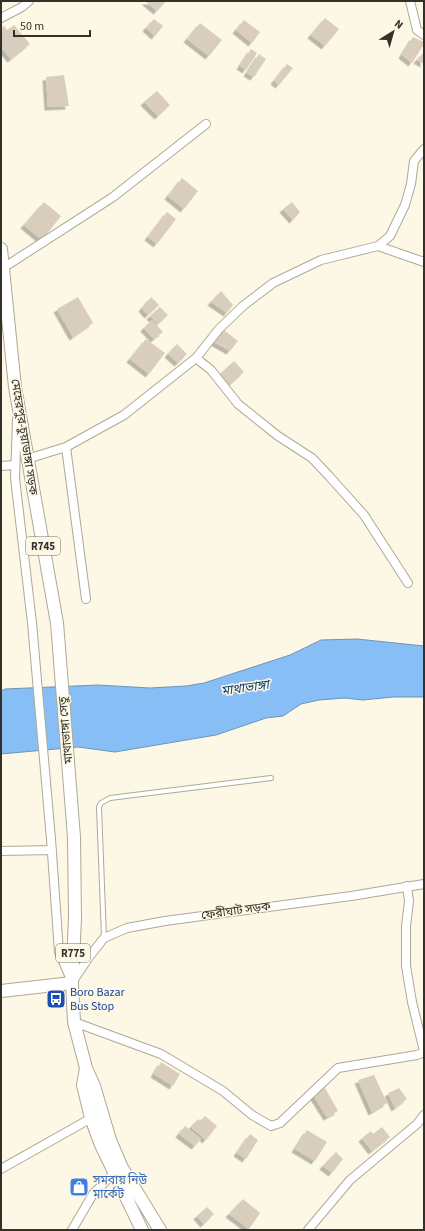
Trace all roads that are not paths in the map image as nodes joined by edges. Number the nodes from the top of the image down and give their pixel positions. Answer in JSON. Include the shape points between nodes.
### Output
{"nodes":[{"id":1,"x":29,"y":1,"type":"edge"},
{"id":2,"x":410,"y":1,"type":"edge"},
{"id":3,"x":1,"y":18,"type":"edge"},
{"id":4,"x":424,"y":35,"type":"edge"},
{"id":5,"x":206,"y":124,"type":"dead end"},
{"id":6,"x":424,"y":149,"type":"edge"},
{"id":7,"x":378,"y":246,"type":"junction"},
{"id":8,"x":1,"y":249,"type":"edge"},
{"id":9,"x":424,"y":262,"type":"edge"},
{"id":10,"x":3,"y":268,"type":"junction"},
{"id":11,"x":196,"y":358,"type":"junction"},
{"id":12,"x":18,"y":404,"type":"junction"},
{"id":13,"x":66,"y":447,"type":"junction"},
{"id":14,"x":27,"y":459,"type":"junction"},
{"id":15,"x":14,"y":465,"type":"junction"},
{"id":16,"x":1,"y":466,"type":"edge"},
{"id":17,"x":408,"y":583,"type":"dead end"},
{"id":18,"x":86,"y":599,"type":"dead end"},
{"id":19,"x":57,"y":623,"type":"joint"},
{"id":20,"x":271,"y":778,"type":"dead end"},
{"id":21,"x":52,"y":850,"type":"junction"},
{"id":22,"x":1,"y":851,"type":"edge"},
{"id":23,"x":424,"y":884,"type":"edge"},
{"id":24,"x":407,"y":886,"type":"junction"},
{"id":25,"x":104,"y":938,"type":"junction"},
{"id":26,"x":72,"y":983,"type":"junction"},
{"id":27,"x":1,"y":991,"type":"edge"},
{"id":28,"x":74,"y":1022,"type":"junction"},
{"id":29,"x":424,"y":1051,"type":"edge"},
{"id":30,"x":86,"y":1068,"type":"junction"},
{"id":31,"x":103,"y":1112,"type":"junction"},
{"id":32,"x":424,"y":1115,"type":"edge"},
{"id":33,"x":91,"y":1118,"type":"junction"},
{"id":34,"x":1,"y":1169,"type":"edge"},
{"id":35,"x":114,"y":1173,"type":"junction"},
{"id":36,"x":72,"y":1230,"type":"edge"},
{"id":37,"x":142,"y":1230,"type":"edge"},
{"id":38,"x":160,"y":1230,"type":"edge"},
{"id":39,"x":308,"y":1230,"type":"edge"}],
"edges":[{"from":1,"to":3,"type":"street"},
{"from":2,"to":4,"type":"street","via":[[417,30]]},
{"from":5,"to":10,"type":"street","via":[[113,197]]},
{"from":6,"to":7,"type":"street","via":[[414,161],[412,184],[405,205],[390,236]]},
{"from":7,"to":9,"type":"street"},
{"from":7,"to":11,"type":"street","via":[[321,260],[273,283],[238,311]]},
{"from":8,"to":10,"type":"main road","name":"মেহেরপুর-চুয়াডাঙ্গা সড়ক","number":"R745"},
{"from":10,"to":12,"type":"main road","name":"মেহেরপুর-চুয়াডাঙ্গা সড়ক","number":"R745"},
{"from":11,"to":13,"type":"street","via":[[124,415]]},
{"from":11,"to":17,"type":"street","via":[[211,370],[238,404],[278,436],[312,458],[329,476],[364,514]]},
{"from":12,"to":14,"type":"main road","name":"মেহেরপুর-চুয়াডাঙ্গা সড়ক","number":"R745"},
{"from":12,"to":15,"type":"street"},
{"from":13,"to":14,"type":"street"},
{"from":13,"to":18,"type":"street"},
{"from":14,"to":19,"type":"main road","name":"মেহেরপুর-চুয়াডাঙ্গা সড়ক","number":"R745"},
{"from":15,"to":16,"type":"street"},
{"from":15,"to":21,"type":"street","via":[[32,623]]},
{"from":19,"to":26,"type":"main road","name":"মাথাভাঙ্গা সেতু","number":"R775","via":[[74,837],[75,918]]},
{"from":20,"to":25,"type":"lane","via":[[110,798],[101,803],[99,808]]},
{"from":21,"to":22,"type":"street"},
{"from":21,"to":26,"type":"street","via":[[59,952]]},
{"from":23,"to":24,"type":"street","name":"ফেরীঘাট সড়ক"},
{"from":24,"to":25,"type":"street","name":"ফেরীঘাট সড়ক","via":[[165,921],[127,928]]},
{"from":24,"to":29,"type":"street","via":[[409,901],[406,966]]},
{"from":25,"to":26,"type":"street","name":"ফেরীঘাট সড়ক"},
{"from":26,"to":27,"type":"main road"},
{"from":26,"to":28,"type":"main road","number":"R775"},
{"from":28,"to":29,"type":"street","via":[[161,1054],[223,1091],[252,1115],[271,1126],[280,1123],[338,1068],[417,1055]]},
{"from":28,"to":30,"type":"main road","number":"R775"},
{"from":30,"to":31,"type":"main road","number":"R775"},
{"from":30,"to":33,"type":"main road","number":"R775","via":[[83,1085]]},
{"from":31,"to":33,"type":"street"},
{"from":31,"to":38,"type":"main road","number":"R775","via":[[110,1140],[125,1176]]},
{"from":32,"to":39,"type":"street","via":[[417,1124],[350,1180]]},
{"from":33,"to":34,"type":"street"},
{"from":33,"to":35,"type":"main road","number":"R775"},
{"from":35,"to":36,"type":"street","via":[[93,1194]]},
{"from":35,"to":37,"type":"main road","number":"R775"}]}
